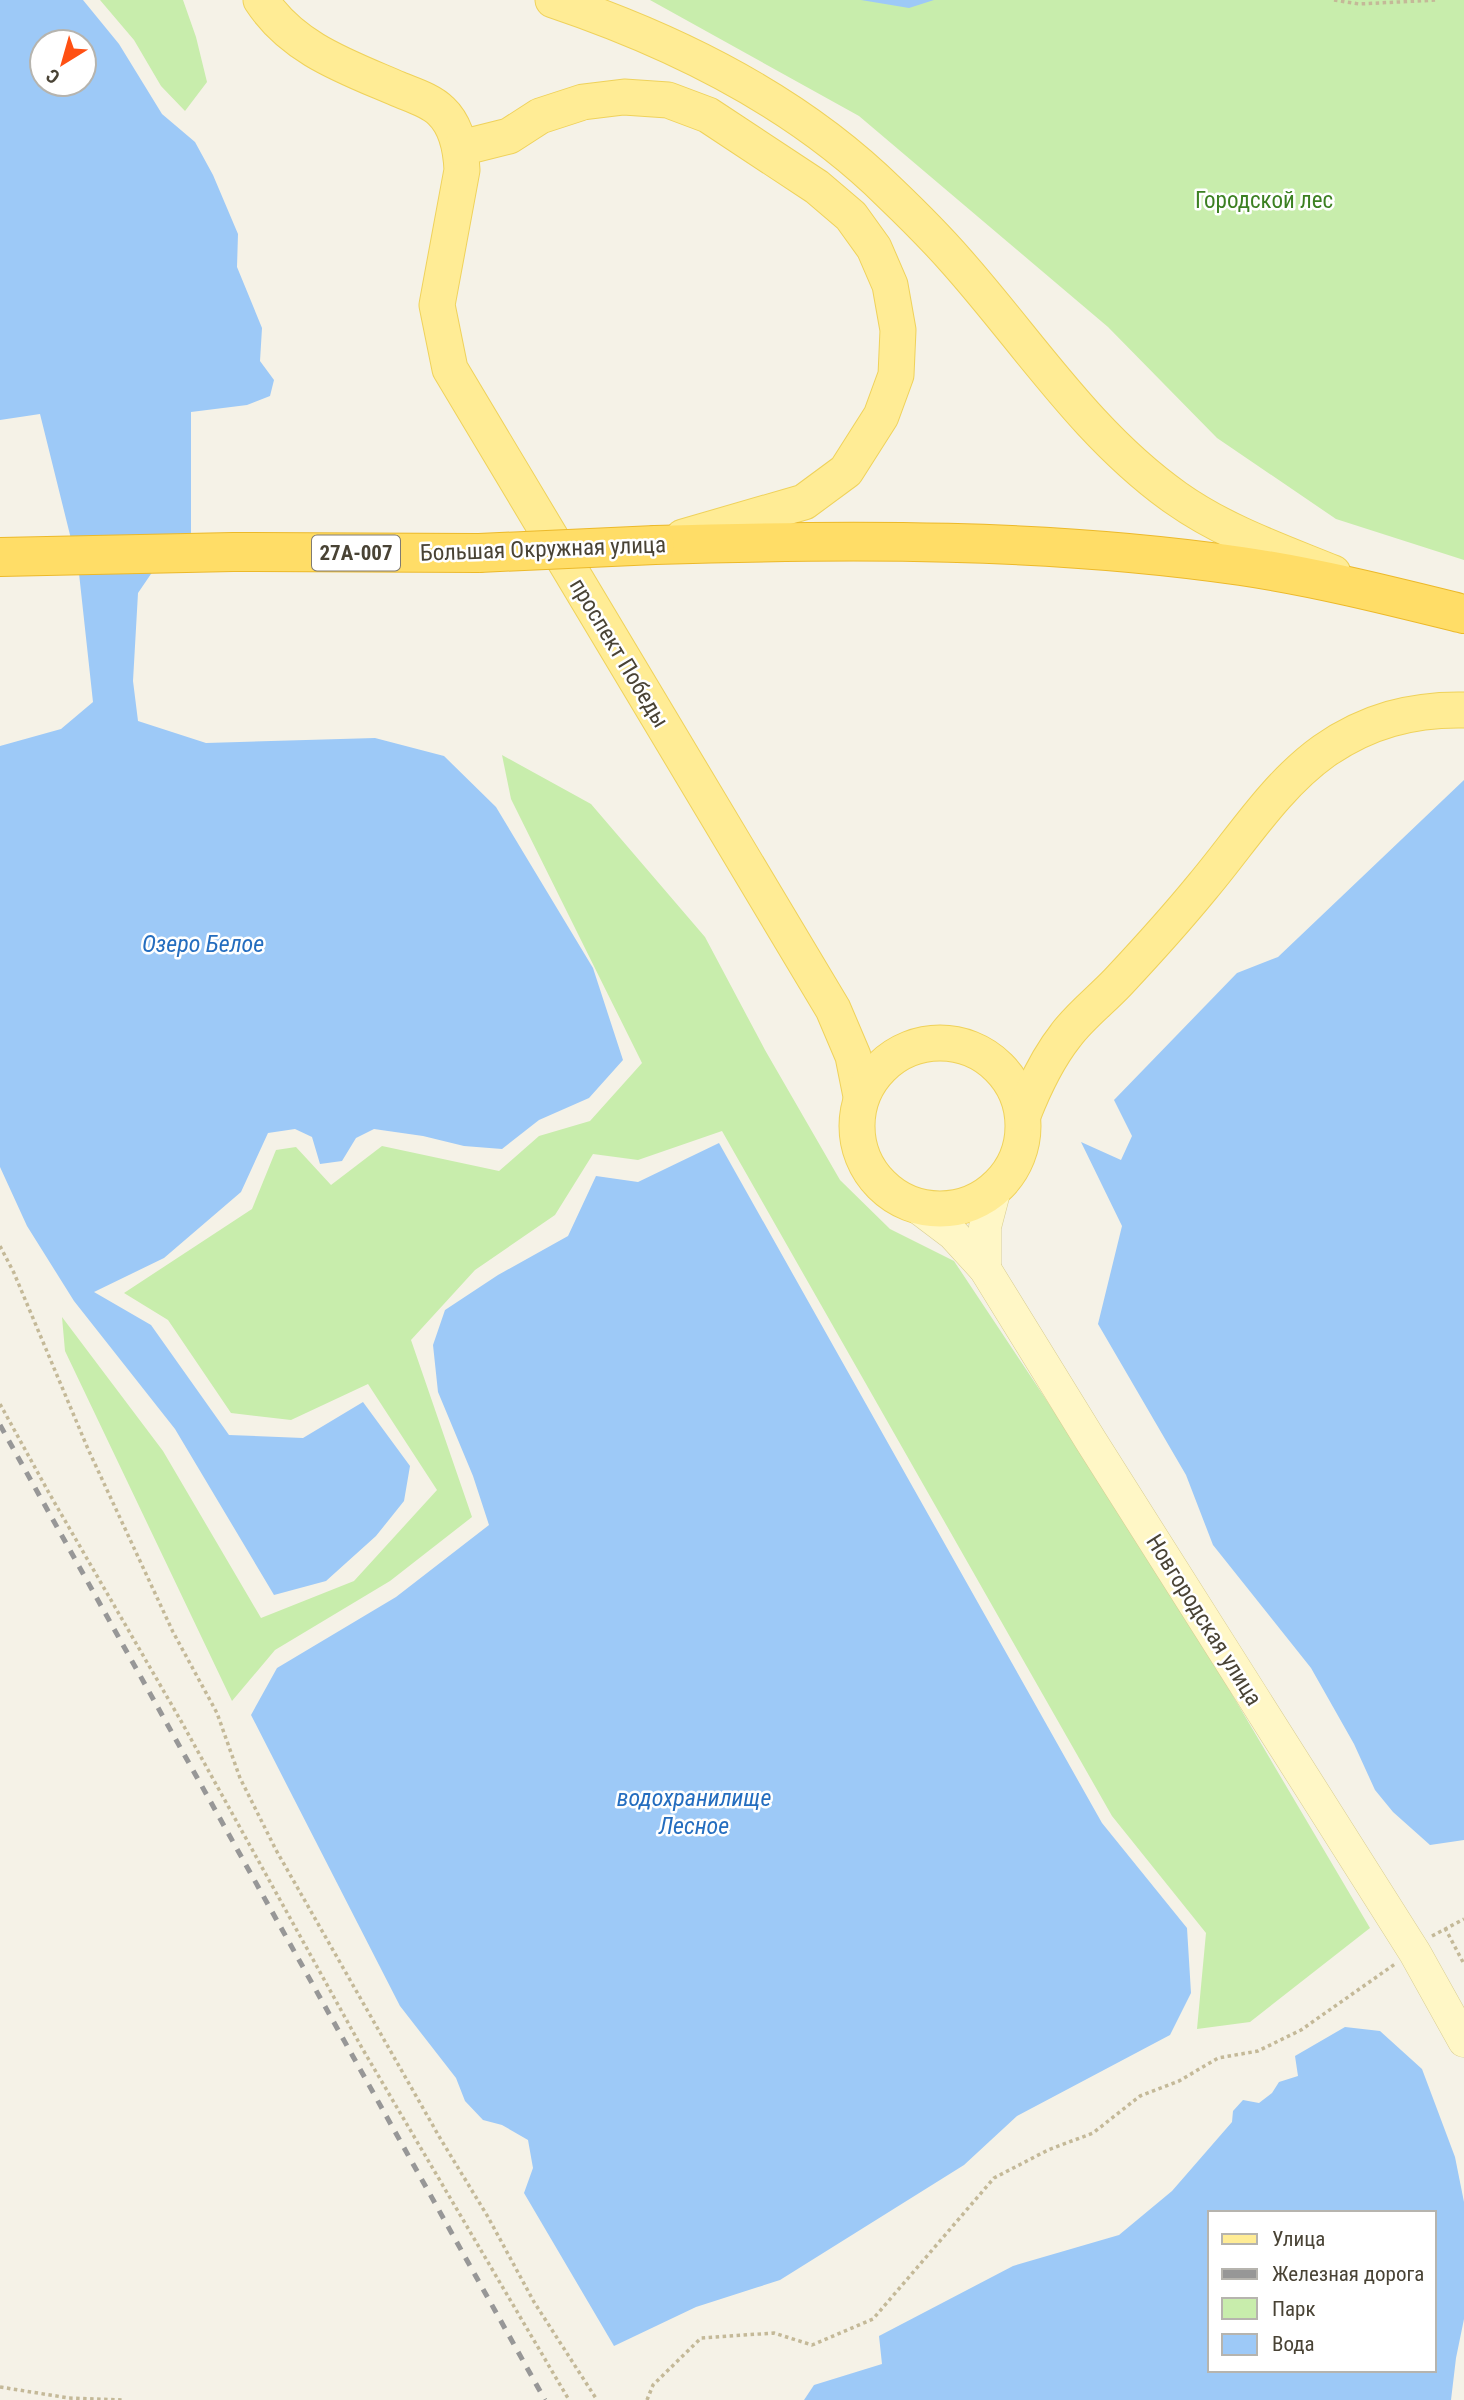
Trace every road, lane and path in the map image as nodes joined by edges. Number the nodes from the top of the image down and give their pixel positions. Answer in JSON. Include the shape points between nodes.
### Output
{"nodes":[{"id":1,"x":261,"y":0,"type":"edge"},
{"id":2,"x":553,"y":0,"type":"edge"},
{"id":3,"x":1334,"y":0,"type":"edge"},
{"id":4,"x":1437,"y":0,"type":"edge"},
{"id":5,"x":461,"y":148,"type":"junction"},
{"id":6,"x":654,"y":545,"type":"junction"},
{"id":7,"x":1,"y":557,"type":"edge"},
{"id":8,"x":1447,"y":610,"type":"edge"},
{"id":9,"x":1464,"y":710,"type":"edge"},
{"id":10,"x":861,"y":1096,"type":"junction"},
{"id":11,"x":1023,"y":1115,"type":"junction"},
{"id":12,"x":995,"y":1189,"type":"junction"},
{"id":13,"x":916,"y":1206,"type":"junction"},
{"id":14,"x":0,"y":1247,"type":"edge"},
{"id":15,"x":985,"y":1269,"type":"junction"},
{"id":16,"x":0,"y":1404,"type":"edge"},
{"id":17,"x":1464,"y":1919,"type":"edge"},
{"id":18,"x":1445,"y":1928,"type":"junction"},
{"id":19,"x":1415,"y":1953,"type":"junction"},
{"id":20,"x":1464,"y":1964,"type":"edge"},
{"id":21,"x":1464,"y":2041,"type":"edge"},
{"id":22,"x":0,"y":2387,"type":"edge"},
{"id":23,"x":122,"y":2400,"type":"edge"},
{"id":24,"x":569,"y":2400,"type":"edge"},
{"id":25,"x":597,"y":2400,"type":"edge"},
{"id":26,"x":648,"y":2400,"type":"edge"}],
"edges":[{"from":1,"to":5,"type":"main road","via":[[278,24],[312,50],[441,110]]},
{"from":2,"to":8,"type":"main road","via":[[652,38],[724,74],[836,145],[956,261],[1091,424],[1176,497],[1229,530],[1359,584]]},
{"from":3,"to":4,"type":"path","via":[[1359,5]]},
{"from":5,"to":6,"type":"main road","via":[[509,136],[540,116],[583,102],[624,97],[668,100],[708,115],[817,187],[852,216],[874,248],[890,285],[898,330],[896,375],[881,416],[845,471],[804,502]]},
{"from":5,"to":10,"type":"main road","name":"проспект Победы","via":[[462,170],[437,305],[450,369],[833,1009],[853,1056]]},
{"from":6,"to":7,"type":"highway","name":"Большая Окружная улица","number":"27А-007","bridge":true,"via":[[479,553]]},
{"from":6,"to":8,"type":"highway","name":"Большая Окружная улица","number":"27А-007","via":[[895,541],[1099,550],[1243,566]]},
{"from":9,"to":11,"type":"main road","via":[[1406,713],[1374,723],[1324,751],[1301,771],[1118,983],[1066,1034],[1034,1086]]},
{"from":10,"to":11,"type":"main road","via":[[875,1072],[896,1055],[921,1043],[949,1042],[977,1051],[999,1066],[1015,1088]]},
{"from":10,"to":13,"type":"main road","via":[[856,1123],[860,1150],[872,1175],[892,1194]]},
{"from":11,"to":12,"type":"main road","via":[[1022,1142],[1012,1168]]},
{"from":12,"to":13,"type":"main road","via":[[971,1204],[944,1210]]},
{"from":12,"to":15,"type":"street","via":[[985,1227]]},
{"from":13,"to":15,"type":"street","name":"Новгородская улица","via":[[953,1234]]},
{"from":14,"to":25,"type":"path","via":[[88,1449],[173,1632],[217,1713],[240,1778],[276,1850],[534,2302]]},
{"from":15,"to":19,"type":"street","name":"Новгородская улица"},
{"from":16,"to":24,"type":"path","via":[[362,2048]]},
{"from":17,"to":18,"type":"path"},
{"from":18,"to":19,"type":"path"},
{"from":18,"to":20,"type":"path"},
{"from":19,"to":21,"type":"street","name":"Новгородская улица"},
{"from":19,"to":26,"type":"path","via":[[1301,2030],[1258,2051],[1218,2058],[1179,2081],[1140,2096],[1093,2133],[994,2178],[873,2319],[812,2345],[774,2333],[701,2337],[653,2385]]},
{"from":22,"to":23,"type":"path","via":[[69,2398]]}]}
